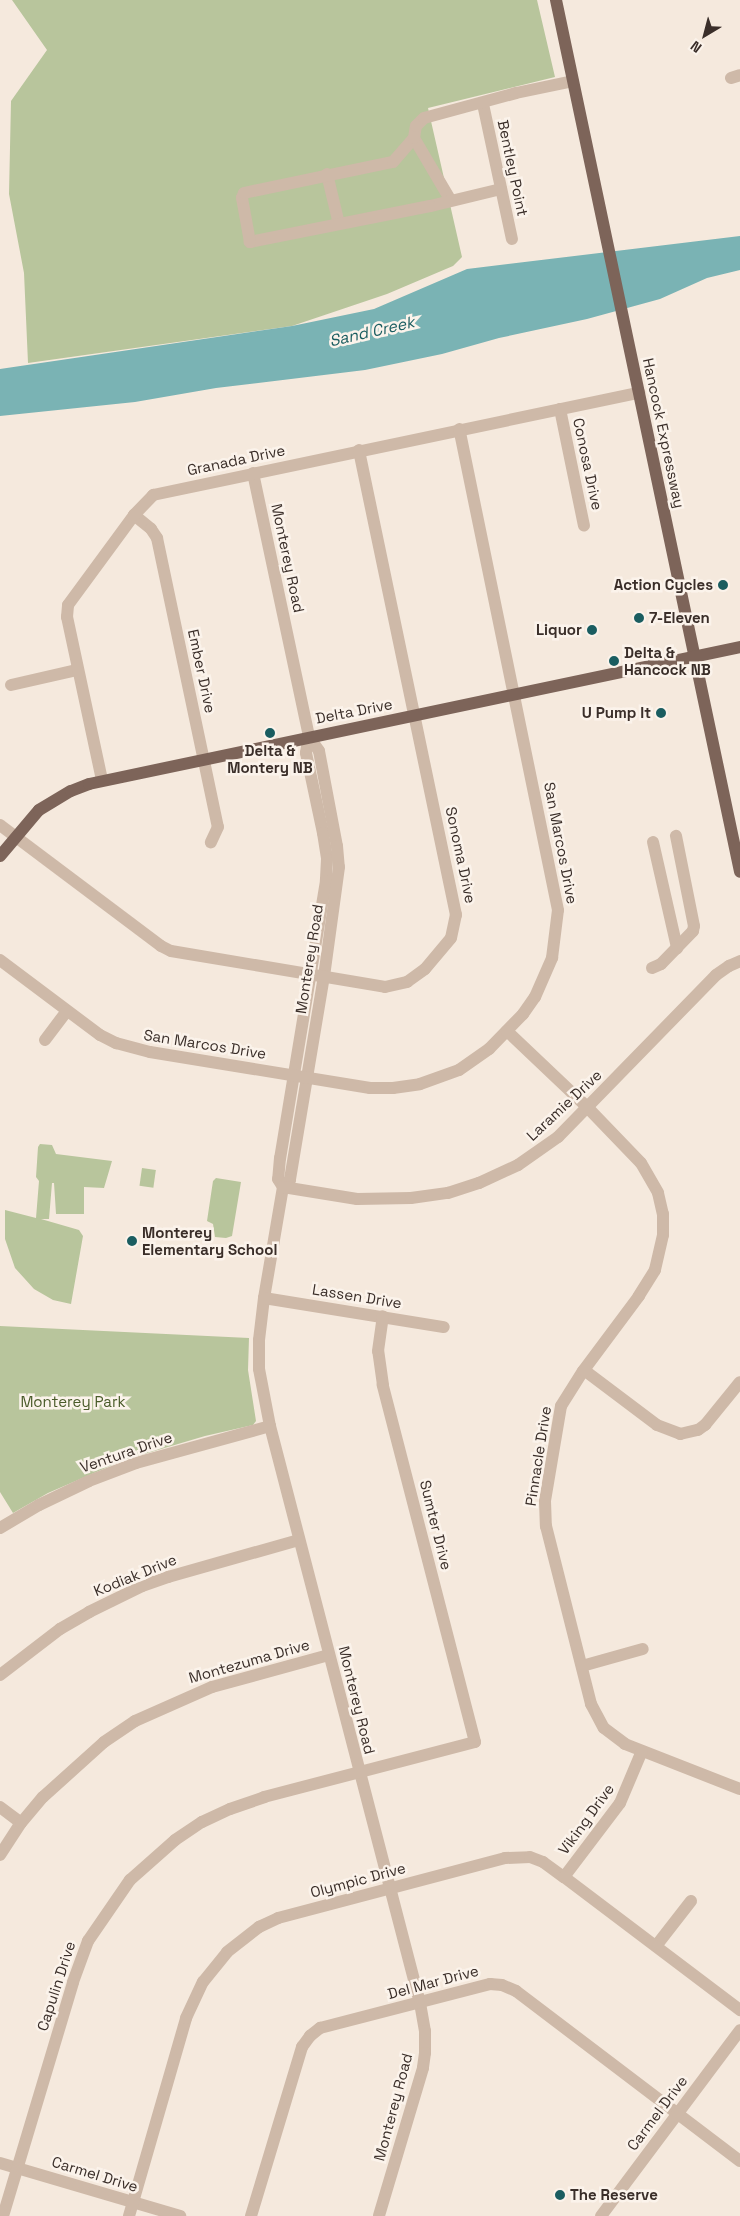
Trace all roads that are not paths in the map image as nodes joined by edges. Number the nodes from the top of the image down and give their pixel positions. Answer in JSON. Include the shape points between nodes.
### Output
{"nodes":[{"id":1,"x":556,"y":0,"type":"edge"},
{"id":2,"x":573,"y":82,"type":"junction"},
{"id":3,"x":483,"y":104,"type":"junction"},
{"id":4,"x":414,"y":138,"type":"junction"},
{"id":5,"x":327,"y":174,"type":"junction"},
{"id":6,"x":501,"y":189,"type":"junction"},
{"id":7,"x":450,"y":200,"type":"junction"},
{"id":8,"x":339,"y":224,"type":"junction"},
{"id":9,"x":512,"y":240,"type":"dead end"},
{"id":10,"x":640,"y":393,"type":"junction"},
{"id":11,"x":560,"y":409,"type":"junction"},
{"id":12,"x":459,"y":429,"type":"junction"},
{"id":13,"x":359,"y":450,"type":"junction"},
{"id":14,"x":254,"y":473,"type":"junction"},
{"id":15,"x":134,"y":515,"type":"junction"},
{"id":16,"x":584,"y":526,"type":"dead end"},
{"id":17,"x":740,"y":647,"type":"edge"},
{"id":18,"x":695,"y":656,"type":"junction"},
{"id":19,"x":77,"y":670,"type":"junction"},
{"id":20,"x":11,"y":685,"type":"dead end"},
{"id":21,"x":515,"y":696,"type":"junction"},
{"id":22,"x":415,"y":716,"type":"junction"},
{"id":23,"x":309,"y":737,"type":"junction"},
{"id":24,"x":204,"y":760,"type":"junction"},
{"id":25,"x":102,"y":780,"type":"junction"},
{"id":26,"x":0,"y":825,"type":"edge"},
{"id":27,"x":15,"y":836,"type":"junction"},
{"id":28,"x":676,"y":836,"type":"dead end"},
{"id":29,"x":211,"y":842,"type":"dead end"},
{"id":30,"x":653,"y":842,"type":"dead end"},
{"id":31,"x":0,"y":856,"type":"edge"},
{"id":32,"x":740,"y":872,"type":"edge"},
{"id":33,"x":677,"y":948,"type":"junction"},
{"id":34,"x":0,"y":960,"type":"edge"},
{"id":35,"x":740,"y":962,"type":"edge"},
{"id":36,"x":652,"y":968,"type":"dead end"},
{"id":37,"x":310,"y":974,"type":"junction"},
{"id":38,"x":324,"y":976,"type":"junction"},
{"id":39,"x":67,"y":1011,"type":"junction"},
{"id":40,"x":507,"y":1031,"type":"junction"},
{"id":41,"x":45,"y":1040,"type":"dead end"},
{"id":42,"x":292,"y":1074,"type":"junction"},
{"id":43,"x":306,"y":1077,"type":"junction"},
{"id":44,"x":588,"y":1108,"type":"junction"},
{"id":45,"x":283,"y":1187,"type":"junction"},
{"id":46,"x":264,"y":1298,"type":"junction"},
{"id":47,"x":383,"y":1316,"type":"junction"},
{"id":48,"x":444,"y":1327,"type":"dead end"},
{"id":49,"x":584,"y":1370,"type":"junction"},
{"id":50,"x":740,"y":1382,"type":"edge"},
{"id":51,"x":270,"y":1426,"type":"junction"},
{"id":52,"x":0,"y":1528,"type":"edge"},
{"id":53,"x":299,"y":1540,"type":"junction"},
{"id":54,"x":644,"y":1650,"type":"dead end"},
{"id":55,"x":329,"y":1655,"type":"junction"},
{"id":56,"x":582,"y":1666,"type":"junction"},
{"id":57,"x":0,"y":1675,"type":"edge"},
{"id":58,"x":475,"y":1742,"type":"joint"},
{"id":59,"x":642,"y":1751,"type":"junction"},
{"id":60,"x":359,"y":1773,"type":"junction"},
{"id":61,"x":740,"y":1789,"type":"edge"},
{"id":62,"x":0,"y":1807,"type":"edge"},
{"id":63,"x":21,"y":1823,"type":"junction"},
{"id":64,"x":0,"y":1855,"type":"edge"},
{"id":65,"x":564,"y":1876,"type":"junction"},
{"id":66,"x":390,"y":1888,"type":"junction"},
{"id":67,"x":691,"y":1901,"type":"dead end"},
{"id":68,"x":656,"y":1946,"type":"junction"},
{"id":69,"x":420,"y":2003,"type":"junction"},
{"id":70,"x":740,"y":2010,"type":"edge"},
{"id":71,"x":740,"y":2030,"type":"edge"},
{"id":72,"x":678,"y":2112,"type":"junction"},
{"id":73,"x":736,"y":2158,"type":"edge"},
{"id":74,"x":0,"y":2163,"type":"edge"},
{"id":75,"x":18,"y":2168,"type":"junction"},
{"id":76,"x":133,"y":2202,"type":"junction"},
{"id":77,"x":4,"y":2216,"type":"edge"},
{"id":78,"x":129,"y":2216,"type":"edge"},
{"id":79,"x":180,"y":2216,"type":"edge"},
{"id":80,"x":251,"y":2216,"type":"edge"},
{"id":81,"x":379,"y":2216,"type":"edge"},
{"id":82,"x":600,"y":2216,"type":"edge"}],
"edges":[{"from":1,"to":2,"type":"main road","name":"Hancock Expressway"},
{"from":2,"to":3,"type":"street","name":"Bentley Point","via":[[516,93]]},
{"from":2,"to":10,"type":"main road","name":"Hancock Expressway"},
{"from":3,"to":4,"type":"street","name":"Bentley Point","via":[[424,118],[416,126]]},
{"from":3,"to":6,"type":"street","name":"Bentley Point"},
{"from":4,"to":5,"type":"street","via":[[393,162]]},
{"from":4,"to":7,"type":"street"},
{"from":5,"to":8,"type":"street"},
{"from":5,"to":8,"type":"street","via":[[244,193],[242,198],[250,242]]},
{"from":6,"to":7,"type":"street"},
{"from":6,"to":9,"type":"street","name":"Bentley Point"},
{"from":7,"to":8,"type":"street"},
{"from":10,"to":11,"type":"street","name":"Granada Drive"},
{"from":10,"to":18,"type":"main road","name":"Hancock Expressway"},
{"from":11,"to":12,"type":"street","name":"Granada Drive"},
{"from":11,"to":16,"type":"street","name":"Conosa Drive"},
{"from":12,"to":13,"type":"street","name":"Granada Drive"},
{"from":12,"to":21,"type":"street","name":"San Marcos Drive"},
{"from":13,"to":14,"type":"street","name":"Granada Drive"},
{"from":13,"to":22,"type":"street","name":"Sonoma Drive"},
{"from":14,"to":15,"type":"street","name":"Granada Drive","via":[[153,494]]},
{"from":14,"to":23,"type":"street","name":"Monterey Road"},
{"from":15,"to":19,"type":"street","name":"Granada Drive","via":[[68,605],[67,617]]},
{"from":15,"to":24,"type":"street","name":"Ember Drive","via":[[152,529],[157,538]]},
{"from":17,"to":18,"type":"main road","name":"Delta Drive"},
{"from":18,"to":21,"type":"main road","name":"Delta Drive"},
{"from":18,"to":32,"type":"main road","name":"Hancock Expressway"},
{"from":19,"to":20,"type":"street"},
{"from":19,"to":25,"type":"street","name":"Granada Drive"},
{"from":21,"to":22,"type":"main road","name":"Delta Drive"},
{"from":21,"to":40,"type":"street","name":"San Marcos Drive","via":[[558,910],[554,950],[545,978],[535,997]]},
{"from":22,"to":23,"type":"main road","name":"Delta Drive"},
{"from":22,"to":38,"type":"street","name":"Sonoma Drive","via":[[456,915],[454,929],[445,948],[425,969],[395,986]]},
{"from":23,"to":24,"type":"main road","name":"Delta Drive"},
{"from":23,"to":37,"type":"street","name":"Monterey Road","via":[[306,753],[327,859]]},
{"from":23,"to":38,"type":"street","name":"Monterey Road","via":[[318,751],[338,846],[339,867]]},
{"from":24,"to":25,"type":"main road","name":"Delta Drive"},
{"from":24,"to":29,"type":"street","name":"Ember Drive","via":[[218,827]]},
{"from":25,"to":27,"type":"main road","name":"Delta Drive","via":[[71,790],[56,799],[39,810]]},
{"from":26,"to":27,"type":"street","name":"Sonoma Drive"},
{"from":27,"to":31,"type":"main road","name":"Delta Drive"},
{"from":27,"to":37,"type":"street","name":"Sonoma Drive","via":[[171,951]]},
{"from":28,"to":33,"type":"street","via":[[694,926]]},
{"from":30,"to":33,"type":"street"},
{"from":33,"to":36,"type":"street"},
{"from":34,"to":39,"type":"street","name":"San Marcos Drive"},
{"from":35,"to":44,"type":"street","name":"Laramie Drive","via":[[716,975]]},
{"from":37,"to":38,"type":"street","name":"Sonoma Drive"},
{"from":37,"to":42,"type":"street","name":"Monterey Road"},
{"from":38,"to":43,"type":"street","name":"Monterey Road"},
{"from":39,"to":41,"type":"street"},
{"from":39,"to":42,"type":"street","name":"San Marcos Drive","via":[[100,1035],[130,1047]]},
{"from":40,"to":43,"type":"street","name":"San Marcos Drive","via":[[489,1049],[459,1070],[420,1084],[370,1088]]},
{"from":40,"to":44,"type":"street","name":"Pinnacle Drive"},
{"from":42,"to":43,"type":"street","name":"San Marcos Drive"},
{"from":42,"to":45,"type":"street","name":"Monterey Road","via":[[278,1179]]},
{"from":43,"to":45,"type":"street","name":"Monterey Road","via":[[290,1180]]},
{"from":44,"to":45,"type":"street","name":"Laramie Drive","via":[[558,1138],[518,1166],[448,1193],[411,1198],[358,1199]]},
{"from":44,"to":49,"type":"street","name":"Pinnacle Drive","via":[[642,1163],[658,1193],[663,1234],[660,1256],[647,1285]]},
{"from":45,"to":46,"type":"street","name":"Monterey Road"},
{"from":46,"to":47,"type":"street","name":"Lassen Drive"},
{"from":46,"to":51,"type":"street","name":"Monterey Road","via":[[259,1369]]},
{"from":47,"to":48,"type":"street","name":"Lassen Drive"},
{"from":47,"to":58,"type":"street","name":"Sumter Drive","via":[[378,1352],[383,1385]]},
{"from":49,"to":50,"type":"street","via":[[657,1425],[680,1434],[705,1425]]},
{"from":49,"to":56,"type":"street","name":"Pinnacle Drive","via":[[561,1406],[544,1514]]},
{"from":51,"to":52,"type":"street","name":"Ventura Drive","via":[[120,1469],[39,1505]]},
{"from":51,"to":53,"type":"street","name":"Monterey Road"},
{"from":53,"to":55,"type":"street","name":"Monterey Road"},
{"from":53,"to":57,"type":"street","name":"Kodiak Drive","via":[[142,1586],[60,1629]]},
{"from":54,"to":56,"type":"street"},
{"from":55,"to":60,"type":"street","name":"Monterey Road"},
{"from":55,"to":63,"type":"street","name":"Montezuma Drive","via":[[212,1687],[135,1721],[81,1760]]},
{"from":56,"to":59,"type":"street","name":"Pinnacle Drive","via":[[591,1704],[598,1718],[614,1736]]},
{"from":58,"to":60,"type":"street","name":"Capulin Drive"},
{"from":59,"to":61,"type":"street","name":"Pinnacle Drive"},
{"from":59,"to":65,"type":"street","name":"Viking Drive","via":[[620,1803]]},
{"from":60,"to":66,"type":"street","name":"Monterey Road"},
{"from":60,"to":75,"type":"street","name":"Capulin Drive","via":[[264,1797],[202,1822],[154,1857],[130,1880],[88,1941]]},
{"from":62,"to":63,"type":"street"},
{"from":63,"to":64,"type":"street","name":"Montezuma Drive"},
{"from":65,"to":66,"type":"street","name":"Olympic Drive","via":[[543,1862],[518,1857]]},
{"from":65,"to":68,"type":"street","name":"Olympic Drive"},
{"from":66,"to":69,"type":"street","name":"Monterey Road"},
{"from":66,"to":76,"type":"street","name":"Olympic Drive","via":[[278,1918],[244,1937],[214,1966],[186,2018]]},
{"from":67,"to":68,"type":"street"},
{"from":68,"to":70,"type":"street","name":"Olympic Drive"},
{"from":69,"to":72,"type":"street","name":"Del Mar Drive","via":[[490,1984],[502,1985],[516,1991]]},
{"from":69,"to":80,"type":"street","name":"Del Mar Drive","via":[[320,2028],[310,2036],[302,2047]]},
{"from":69,"to":81,"type":"street","name":"Monterey Road","via":[[426,2040],[423,2068]]},
{"from":71,"to":72,"type":"street","name":"Carmel Drive"},
{"from":72,"to":73,"type":"street","name":"Del Mar Drive"},
{"from":72,"to":82,"type":"street","name":"Carmel Drive"},
{"from":74,"to":75,"type":"street","name":"Carmel Drive"},
{"from":75,"to":76,"type":"street","name":"Carmel Drive"},
{"from":75,"to":77,"type":"street","name":"Capulin Drive"},
{"from":76,"to":78,"type":"street","name":"Olympic Drive"},
{"from":76,"to":79,"type":"street","name":"Carmel Drive"}]}
